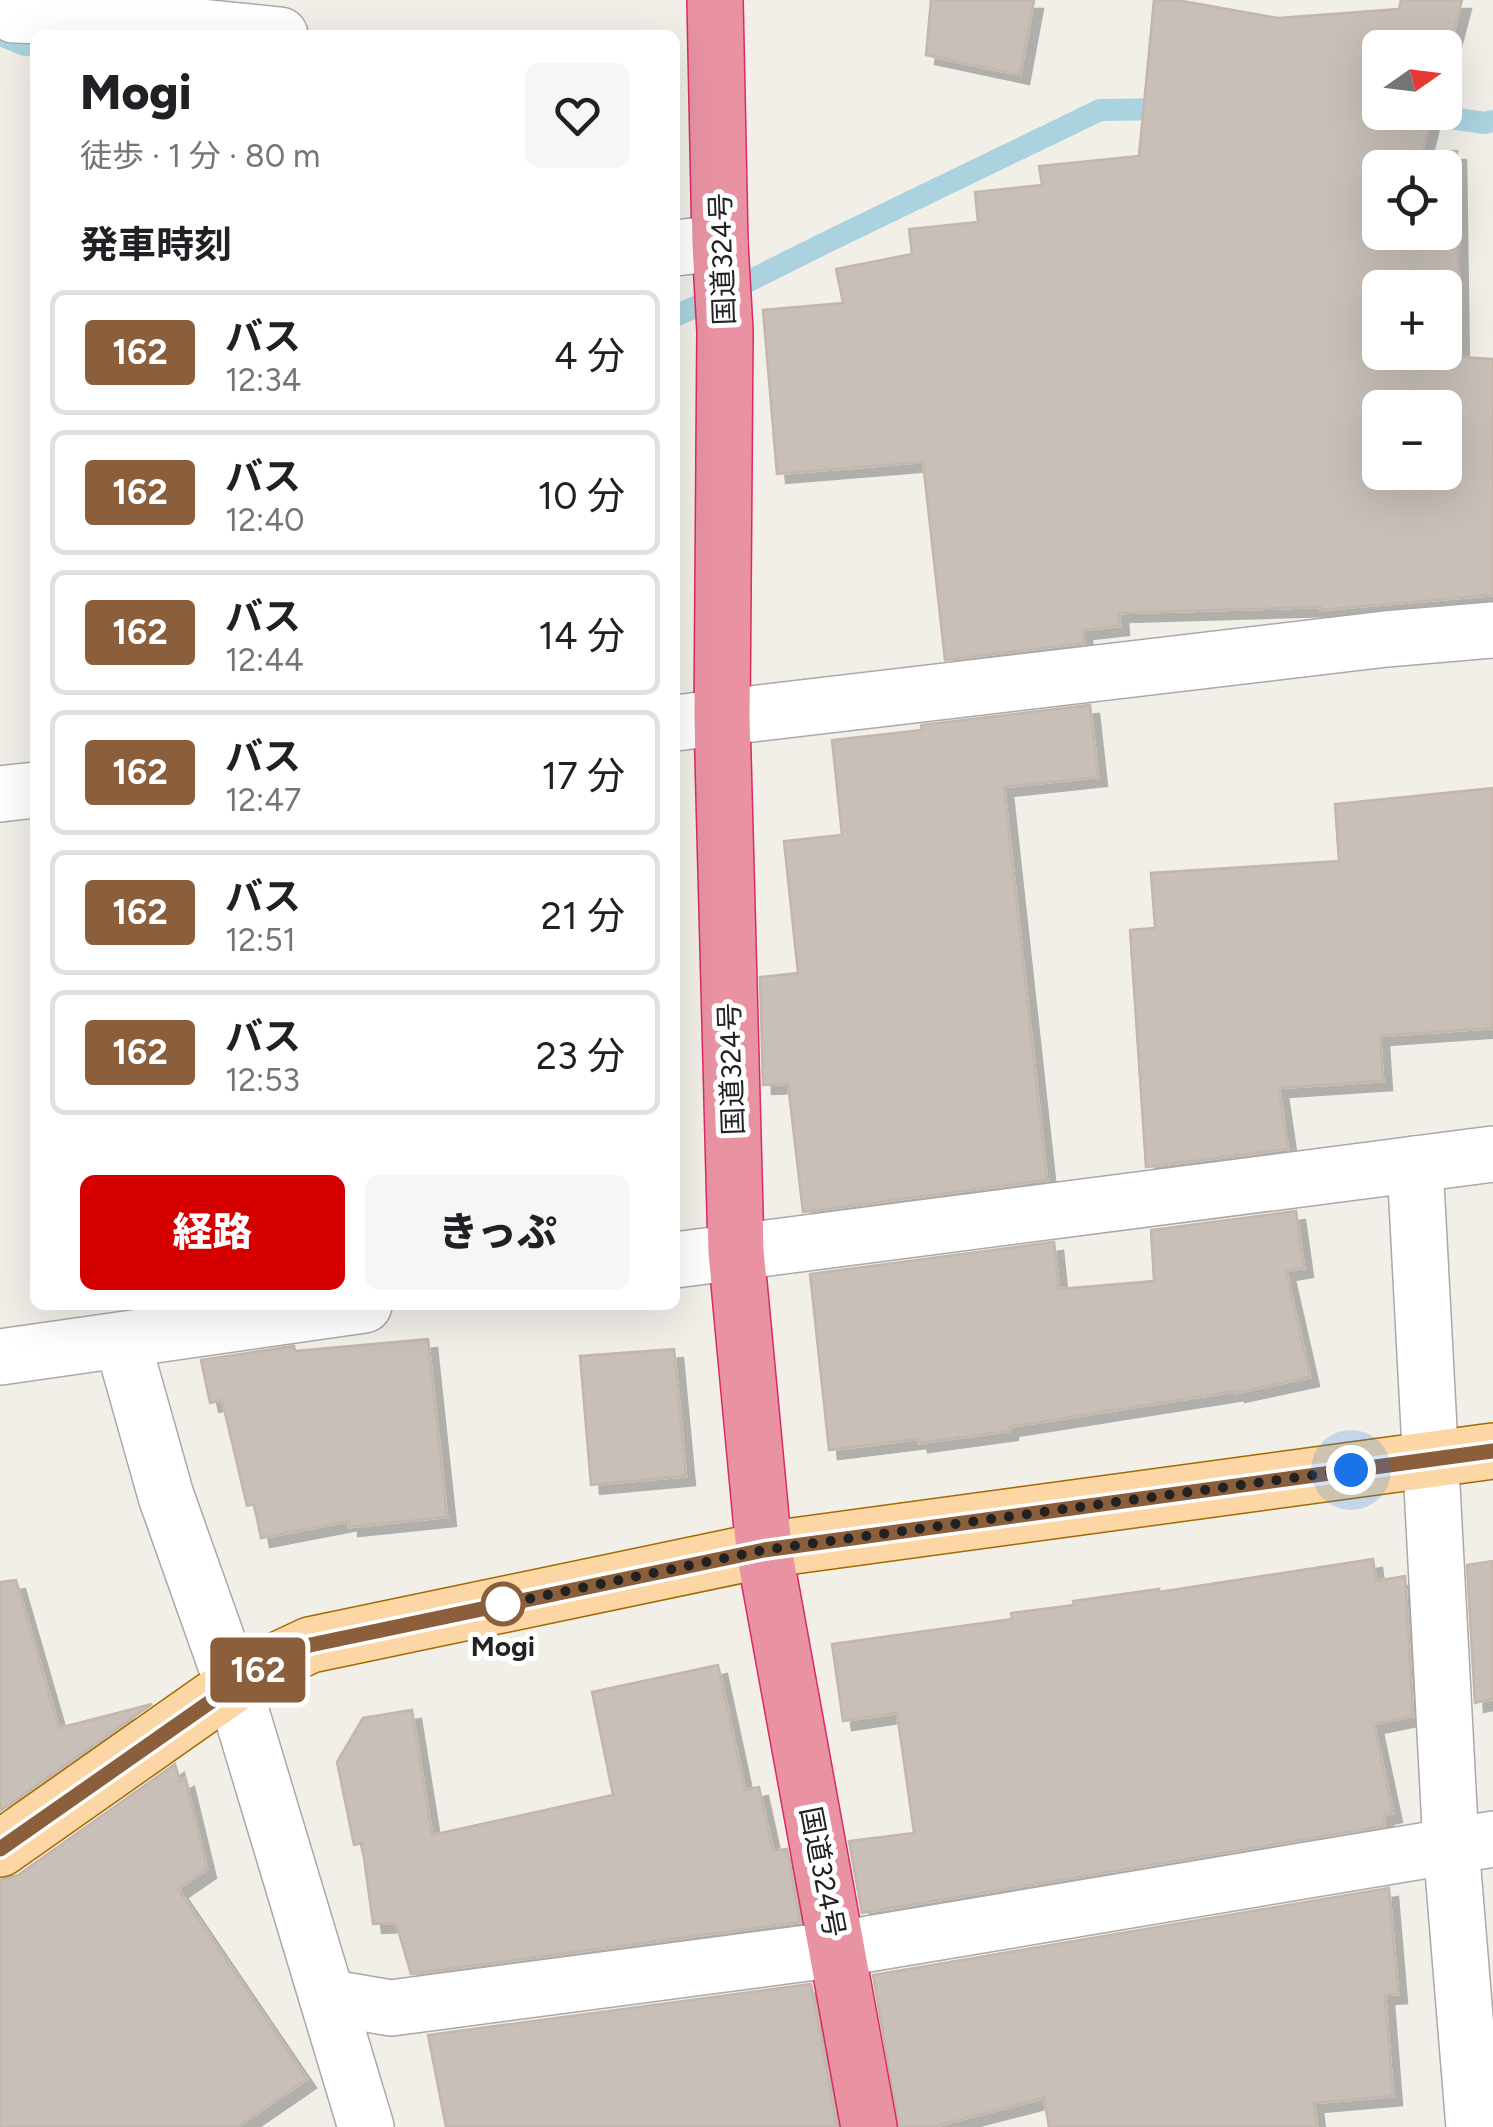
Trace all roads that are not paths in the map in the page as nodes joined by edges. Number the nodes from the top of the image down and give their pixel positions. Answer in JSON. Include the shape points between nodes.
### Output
{"nodes":[{"id":1,"x":715,"y":0,"type":"edge"},
{"id":2,"x":0,"y":4,"type":"edge"},
{"id":3,"x":230,"y":30,"type":"edge"},
{"id":4,"x":706,"y":255,"type":"edge"},
{"id":5,"x":1493,"y":630,"type":"edge"},
{"id":6,"x":698,"y":720,"type":"edge"},
{"id":7,"x":30,"y":791,"type":"edge"},
{"id":8,"x":0,"y":794,"type":"edge"},
{"id":9,"x":1493,"y":1154,"type":"edge"},
{"id":10,"x":1415,"y":1164,"type":"junction"},
{"id":11,"x":736,"y":1251,"type":"junction"},
{"id":12,"x":680,"y":1259,"type":"edge"},
{"id":13,"x":329,"y":1310,"type":"edge"},
{"id":14,"x":122,"y":1340,"type":"junction"},
{"id":15,"x":0,"y":1358,"type":"edge"},
{"id":16,"x":1493,"y":1451,"type":"edge"},
{"id":17,"x":1429,"y":1460,"type":"junction"},
{"id":18,"x":764,"y":1550,"type":"junction"},
{"id":19,"x":233,"y":1686,"type":"junction"},
{"id":20,"x":1472,"y":1843,"type":"edge"},
{"id":21,"x":0,"y":1849,"type":"edge"},
{"id":22,"x":838,"y":1948,"type":"junction"},
{"id":23,"x":327,"y":1996,"type":"junction"},
{"id":24,"x":366,"y":2127,"type":"edge"},
{"id":25,"x":869,"y":2127,"type":"edge"},
{"id":26,"x":1474,"y":2127,"type":"edge"}],
"edges":[{"from":1,"to":4,"type":"highway","name":"国道324号"},
{"from":2,"to":3,"type":"street","via":[[14,14]]},
{"from":4,"to":6,"type":"highway","name":"国道324号","via":[[725,331]]},
{"from":5,"to":6,"type":"street"},
{"from":6,"to":11,"type":"highway","name":"国道324号"},
{"from":7,"to":8,"type":"street"},
{"from":9,"to":10,"type":"street"},
{"from":10,"to":11,"type":"street"},
{"from":10,"to":17,"type":"street"},
{"from":11,"to":12,"type":"street"},
{"from":11,"to":18,"type":"highway","name":"国道324号"},
{"from":13,"to":14,"type":"street"},
{"from":14,"to":15,"type":"street"},
{"from":14,"to":19,"type":"street","via":[[166,1496]]},
{"from":16,"to":17,"type":"main road"},
{"from":17,"to":18,"type":"main road"},
{"from":17,"to":20,"type":"street"},
{"from":18,"to":19,"type":"main road","via":[[310,1645]]},
{"from":18,"to":22,"type":"highway","name":"国道324号"},
{"from":19,"to":21,"type":"main road"},
{"from":19,"to":23,"type":"street"},
{"from":20,"to":22,"type":"street"},
{"from":20,"to":26,"type":"street"},
{"from":22,"to":23,"type":"street","via":[[391,2008]]},
{"from":22,"to":25,"type":"highway","name":"国道324号"},
{"from":23,"to":24,"type":"street"}]}
